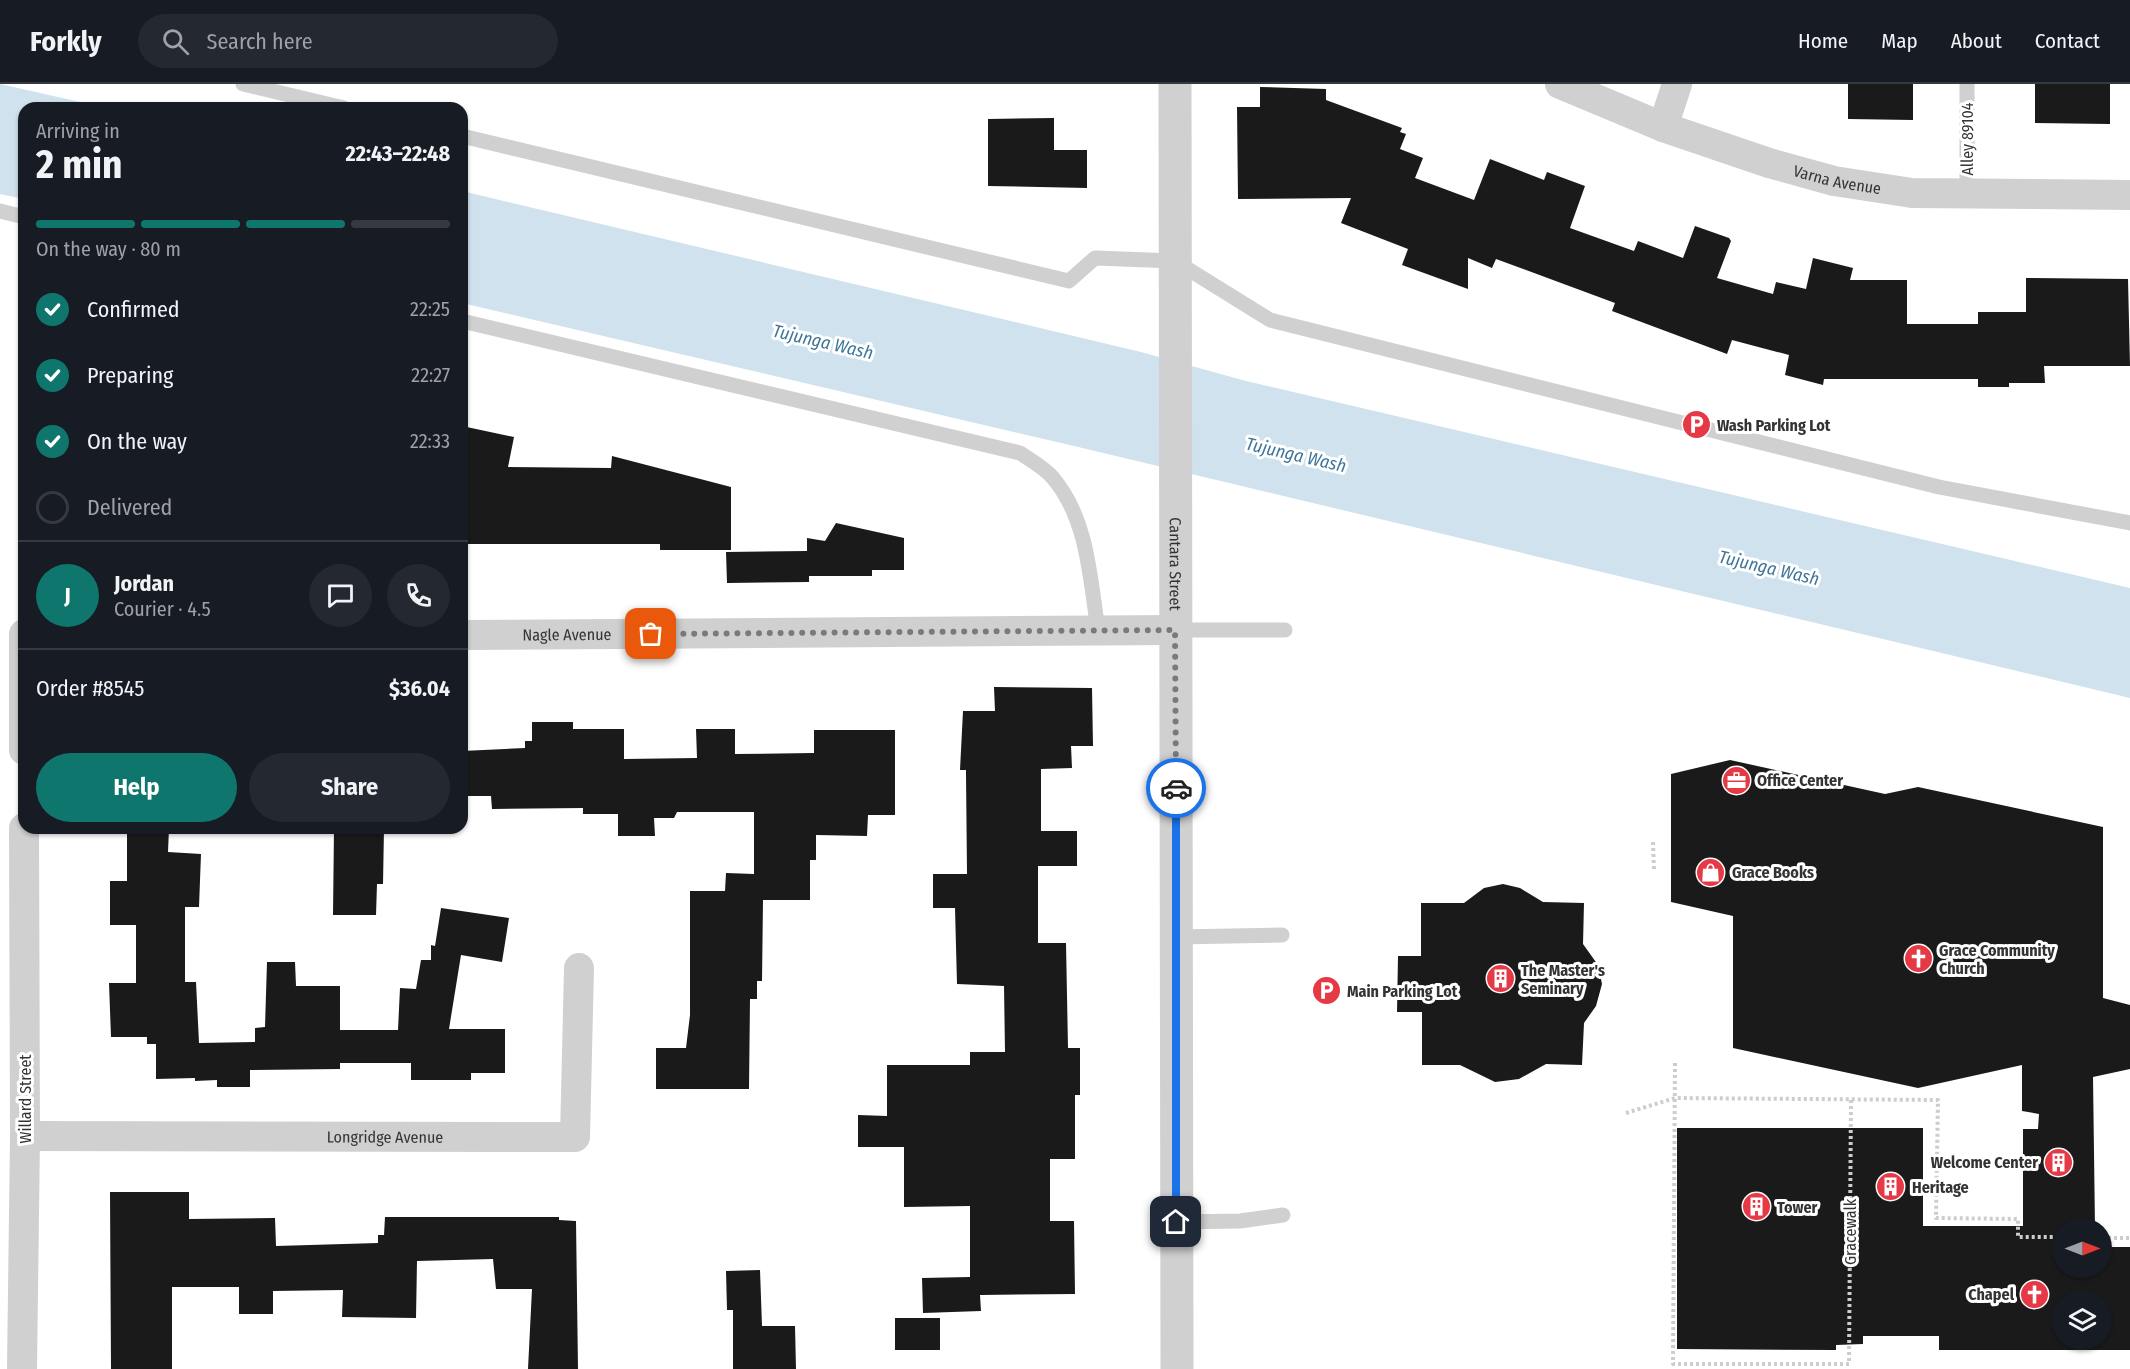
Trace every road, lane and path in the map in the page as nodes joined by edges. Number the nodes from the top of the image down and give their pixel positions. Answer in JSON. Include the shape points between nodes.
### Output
{"nodes":[{"id":1,"x":243,"y":84,"type":"edge"},
{"id":2,"x":1175,"y":84,"type":"edge"},
{"id":3,"x":1560,"y":84,"type":"edge"},
{"id":4,"x":1677,"y":84,"type":"edge"},
{"id":5,"x":1967,"y":84,"type":"edge"},
{"id":6,"x":319,"y":102,"type":"edge"},
{"id":7,"x":1664,"y":127,"type":"junction"},
{"id":8,"x":468,"y":137,"type":"edge"},
{"id":9,"x":1967,"y":193,"type":"junction"},
{"id":10,"x":2130,"y":195,"type":"edge"},
{"id":11,"x":0,"y":211,"type":"edge"},
{"id":12,"x":18,"y":216,"type":"edge"},
{"id":13,"x":1175,"y":261,"type":"junction"},
{"id":14,"x":468,"y":322,"type":"edge"},
{"id":15,"x":2130,"y":523,"type":"edge"},
{"id":16,"x":1098,"y":630,"type":"junction"},
{"id":17,"x":1175,"y":630,"type":"junction"},
{"id":18,"x":1285,"y":630,"type":"dead end"},
{"id":19,"x":18,"y":634,"type":"edge"},
{"id":20,"x":0,"y":635,"type":"edge"},
{"id":21,"x":468,"y":635,"type":"edge"},
{"id":22,"x":24,"y":834,"type":"edge"},
{"id":23,"x":1653,"y":842,"type":"dead end"},
{"id":24,"x":1654,"y":870,"type":"dead end"},
{"id":25,"x":1282,"y":935,"type":"dead end"},
{"id":26,"x":1176,"y":938,"type":"junction"},
{"id":27,"x":579,"y":968,"type":"dead end"},
{"id":28,"x":1675,"y":1063,"type":"dead end"},
{"id":29,"x":1675,"y":1098,"type":"junction"},
{"id":30,"x":1851,"y":1099,"type":"junction"},
{"id":31,"x":1626,"y":1113,"type":"dead end"},
{"id":32,"x":25,"y":1136,"type":"junction"},
{"id":33,"x":1283,"y":1215,"type":"dead end"},
{"id":34,"x":1176,"y":1222,"type":"junction"},
{"id":35,"x":2052,"y":1237,"type":"edge"},
{"id":36,"x":2112,"y":1238,"type":"edge"},
{"id":37,"x":2130,"y":1238,"type":"edge"},
{"id":38,"x":22,"y":1369,"type":"edge"},
{"id":39,"x":1177,"y":1369,"type":"edge"}],
"edges":[{"from":1,"to":6,"type":"lane"},
{"from":2,"to":13,"type":"street","name":"Cantara Street"},
{"from":3,"to":7,"type":"street","name":"Varna Avenue"},
{"from":4,"to":7,"type":"street"},
{"from":5,"to":9,"type":"lane","name":"Alley 89104"},
{"from":7,"to":9,"type":"street","name":"Varna Avenue","via":[[1834,181],[1912,193]]},
{"from":8,"to":13,"type":"lane","via":[[1069,281],[1095,258]]},
{"from":9,"to":10,"type":"street","name":"Varna Avenue"},
{"from":11,"to":12,"type":"lane"},
{"from":13,"to":15,"type":"lane","via":[[1270,320],[1940,487]]},
{"from":13,"to":17,"type":"street","name":"Cantara Street"},
{"from":14,"to":16,"type":"lane","via":[[1020,453],[1053,477],[1077,520]]},
{"from":16,"to":17,"type":"street","name":"Nagle Avenue"},
{"from":16,"to":21,"type":"street","name":"Nagle Avenue"},
{"from":17,"to":18,"type":"lane"},
{"from":17,"to":26,"type":"street","name":"Cantara Street"},
{"from":19,"to":20,"type":"street"},
{"from":22,"to":32,"type":"street","name":"Willard Street"},
{"from":23,"to":24,"type":"path"},
{"from":25,"to":26,"type":"lane"},
{"from":26,"to":34,"type":"street","name":"Cantara Street"},
{"from":27,"to":32,"type":"street","name":"Longridge Avenue","via":[[575,1137]]},
{"from":28,"to":29,"type":"path"},
{"from":29,"to":30,"type":"path"},
{"from":29,"to":30,"type":"path","name":"Gracewalk","via":[[1673,1364],[1850,1364]]},
{"from":29,"to":31,"type":"path"},
{"from":30,"to":35,"type":"path","via":[[1938,1100],[1936,1218],[2018,1219],[2018,1236]]},
{"from":32,"to":38,"type":"street","name":"Willard Street"},
{"from":33,"to":34,"type":"lane","via":[[1240,1221]]},
{"from":34,"to":39,"type":"street","name":"Cantara Street"},
{"from":36,"to":37,"type":"path"}]}
